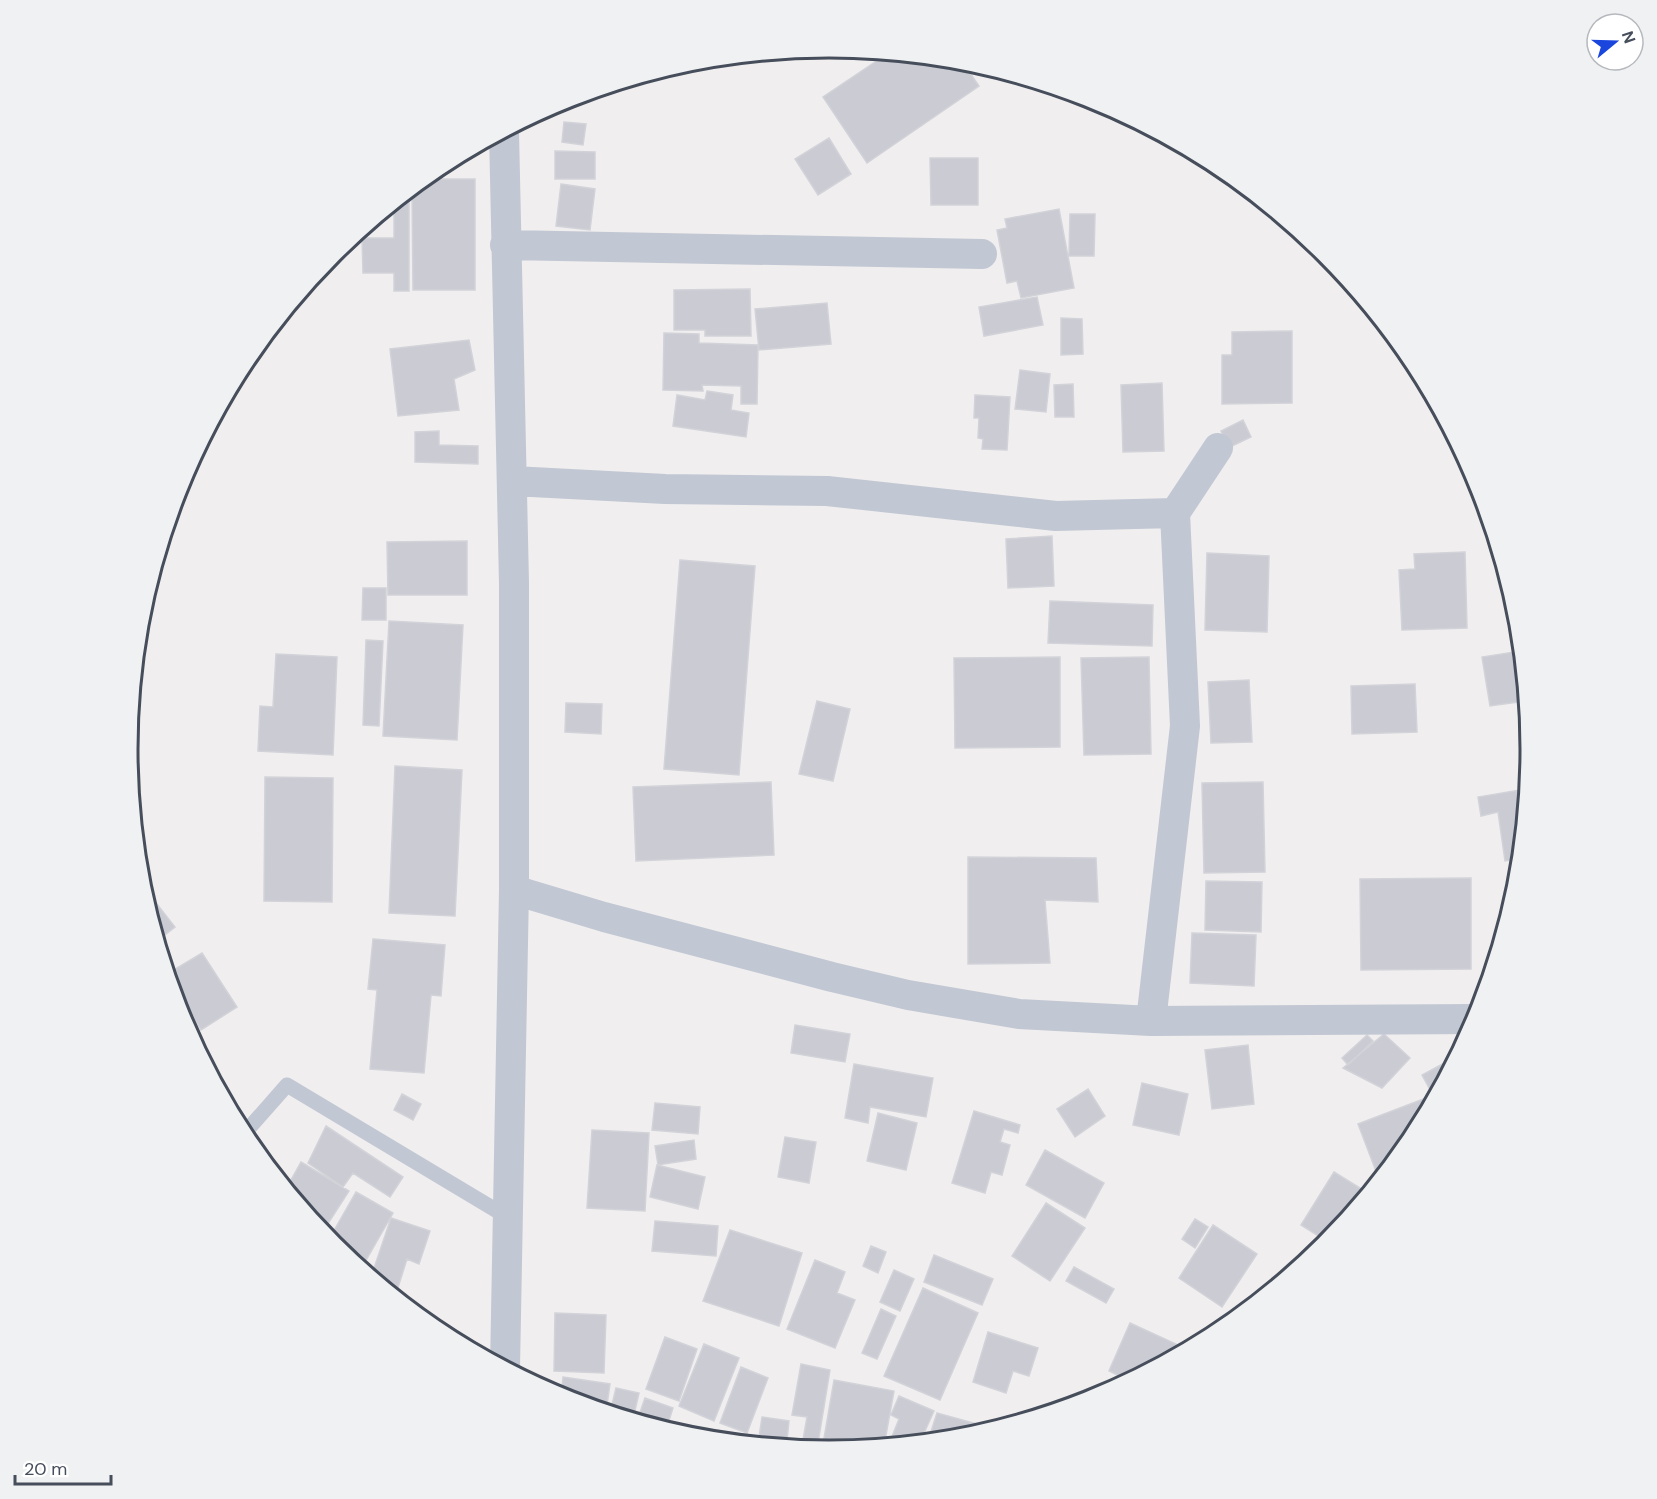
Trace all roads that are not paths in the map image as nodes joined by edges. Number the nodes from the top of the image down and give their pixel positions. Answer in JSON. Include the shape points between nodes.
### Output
{"nodes":[{"id":1,"x":504,"y":140,"type":"edge"},
{"id":2,"x":505,"y":245,"type":"junction"},
{"id":3,"x":982,"y":254,"type":"dead end"},
{"id":4,"x":1218,"y":448,"type":"dead end"},
{"id":5,"x":513,"y":481,"type":"junction"},
{"id":6,"x":1175,"y":513,"type":"junction"},
{"id":7,"x":514,"y":890,"type":"junction"},
{"id":8,"x":1465,"y":1019,"type":"edge"},
{"id":9,"x":1151,"y":1021,"type":"junction"},
{"id":10,"x":250,"y":1127,"type":"edge"},
{"id":11,"x":509,"y":1218,"type":"junction"},
{"id":12,"x":505,"y":1360,"type":"edge"}],
"edges":[{"from":1,"to":2,"type":"street"},
{"from":2,"to":3,"type":"street"},
{"from":2,"to":5,"type":"street"},
{"from":4,"to":6,"type":"street"},
{"from":5,"to":6,"type":"street","via":[[666,489],[827,491],[1056,516]]},
{"from":5,"to":7,"type":"street"},
{"from":6,"to":9,"type":"street","via":[[1185,726]]},
{"from":7,"to":9,"type":"street","via":[[908,995],[1019,1014]]},
{"from":7,"to":11,"type":"street"},
{"from":8,"to":9,"type":"street"},
{"from":10,"to":11,"type":"lane","via":[[287,1085]]},
{"from":11,"to":12,"type":"street"}]}
